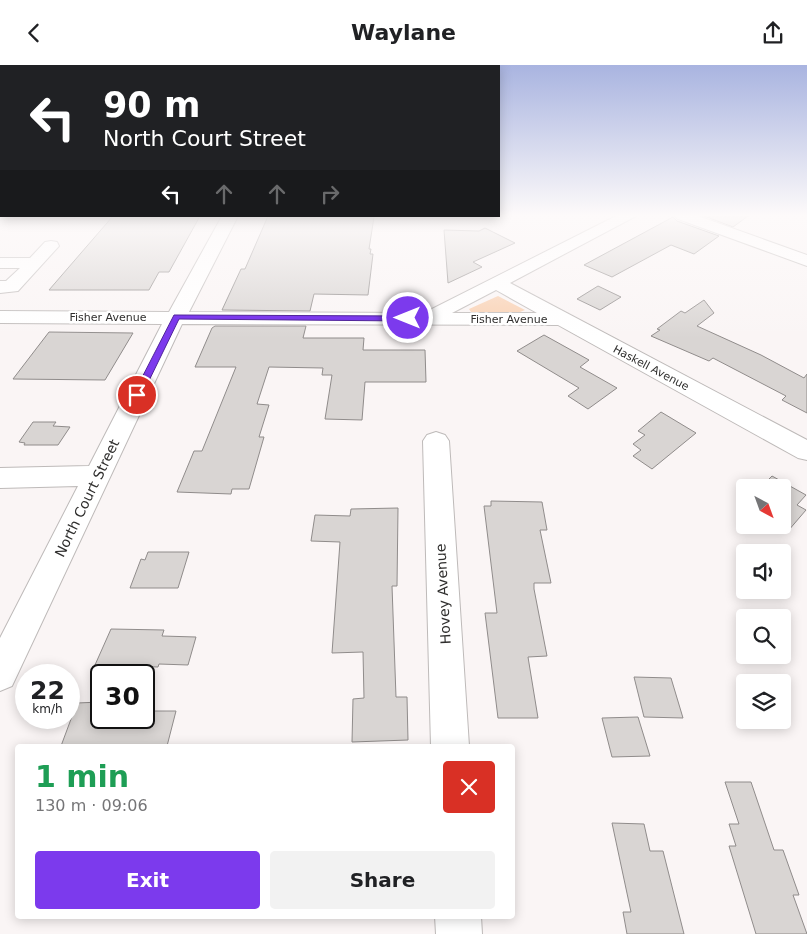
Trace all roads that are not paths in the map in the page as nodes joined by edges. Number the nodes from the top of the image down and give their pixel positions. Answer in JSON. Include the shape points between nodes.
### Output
{"nodes":[{"id":1,"x":41,"y":257,"type":"edge"},
{"id":2,"x":209,"y":257,"type":"edge"},
{"id":3,"x":548,"y":257,"type":"edge"},
{"id":4,"x":795,"y":257,"type":"edge"},
{"id":5,"x":807,"y":261,"type":"edge"},
{"id":6,"x":0,"y":263,"type":"edge"},
{"id":7,"x":35,"y":263,"type":"junction"},
{"id":8,"x":496,"y":283,"type":"junction"},
{"id":9,"x":0,"y":287,"type":"edge"},
{"id":10,"x":0,"y":317,"type":"edge"},
{"id":11,"x":177,"y":317,"type":"junction"},
{"id":12,"x":427,"y":318,"type":"junction"},
{"id":13,"x":560,"y":319,"type":"junction"},
{"id":14,"x":436,"y":441,"type":"dead end"},
{"id":15,"x":807,"y":451,"type":"edge"},
{"id":16,"x":97,"y":476,"type":"junction"},
{"id":17,"x":0,"y":477,"type":"edge"},
{"id":18,"x":4,"y":658,"type":"edge"},
{"id":19,"x":450,"y":744,"type":"edge"},
{"id":20,"x":458,"y":919,"type":"edge"},
{"id":21,"x":459,"y":934,"type":"edge"}],
"edges":[{"from":1,"to":7,"type":"street"},
{"from":2,"to":11,"type":"street","name":"North Court Street"},
{"from":3,"to":8,"type":"street","name":"Fisher Avenue"},
{"from":4,"to":5,"type":"street"},
{"from":6,"to":7,"type":"street"},
{"from":7,"to":9,"type":"street","via":[[11,287]]},
{"from":8,"to":12,"type":"street","name":"Fisher Avenue"},
{"from":8,"to":13,"type":"street","name":"Haskell Avenue"},
{"from":10,"to":11,"type":"street","name":"Fisher Avenue"},
{"from":11,"to":12,"type":"street","name":"Fisher Avenue"},
{"from":11,"to":16,"type":"street","name":"North Court Street"},
{"from":12,"to":13,"type":"street","name":"Fisher Avenue"},
{"from":13,"to":15,"type":"street","name":"Haskell Avenue"},
{"from":14,"to":19,"type":"street","name":"Hovey Avenue"},
{"from":16,"to":17,"type":"street"},
{"from":16,"to":18,"type":"street","name":"North Court Street"},
{"from":20,"to":21,"type":"street"}]}
